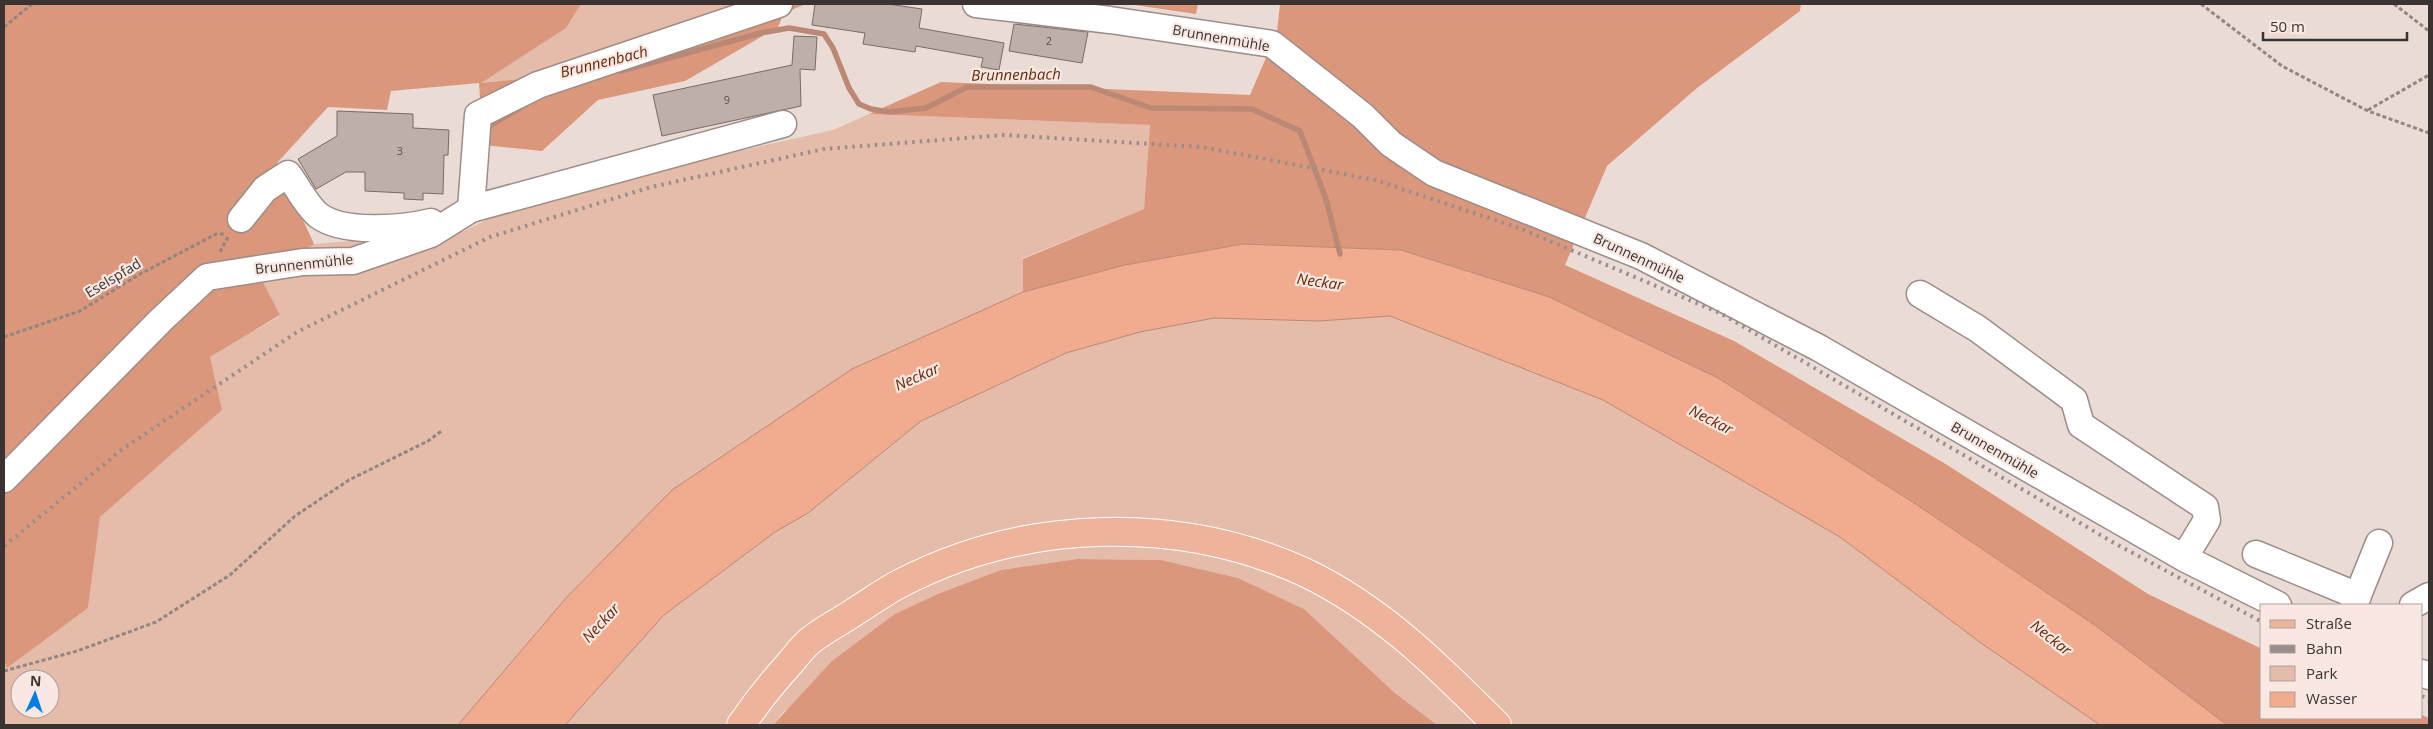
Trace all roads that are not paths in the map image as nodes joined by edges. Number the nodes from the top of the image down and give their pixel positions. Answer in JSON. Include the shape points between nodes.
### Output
{"nodes":[{"id":1,"x":779,"y":4,"type":"edge"},
{"id":2,"x":976,"y":4,"type":"edge"},
{"id":3,"x":478,"y":115,"type":"junction"},
{"id":4,"x":783,"y":124,"type":"dead end"},
{"id":5,"x":471,"y":209,"type":"junction"},
{"id":6,"x":236,"y":226,"type":"road end"},
{"id":7,"x":1920,"y":294,"type":"dead end"},
{"id":8,"x":4,"y":479,"type":"edge"},
{"id":9,"x":2379,"y":543,"type":"dead end"},
{"id":10,"x":2256,"y":554,"type":"dead end"},
{"id":11,"x":2184,"y":558,"type":"junction"},
{"id":12,"x":2429,"y":596,"type":"edge"},
{"id":13,"x":2356,"y":601,"type":"edge"},
{"id":14,"x":2276,"y":604,"type":"edge"},
{"id":15,"x":2415,"y":604,"type":"edge"},
{"id":16,"x":741,"y":725,"type":"edge"},
{"id":17,"x":1497,"y":725,"type":"edge"}],
"edges":[{"from":1,"to":3,"type":"street","via":[[538,85]]},
{"from":2,"to":11,"type":"street","name":"Brunnenmühle","via":[[1272,44],[1364,116],[1391,144],[1434,173],[1641,256],[1819,348]]},
{"from":3,"to":5,"type":"street"},
{"from":3,"to":6,"type":"street","via":[[468,119],[461,128],[455,200],[435,221],[409,227],[353,227],[332,223],[316,214],[288,174],[265,189]]},
{"from":4,"to":5,"type":"street","name":"Brunnenmühle"},
{"from":5,"to":8,"type":"street","name":"Brunnenmühle","via":[[431,234],[353,261],[303,262],[207,277]]},
{"from":7,"to":11,"type":"street","via":[[1978,329],[2074,400],[2081,424],[2205,507],[2207,520]]},
{"from":9,"to":13,"type":"street"},
{"from":10,"to":13,"type":"street"},
{"from":11,"to":14,"type":"street","name":"Brunnenmühle"},
{"from":12,"to":15,"type":"street"},
{"from":16,"to":17,"type":"main road","via":[[760,696],[810,640],[904,581],[994,546],[1077,533],[1129,532],[1225,545],[1304,572],[1388,623],[1432,660]]}]}
